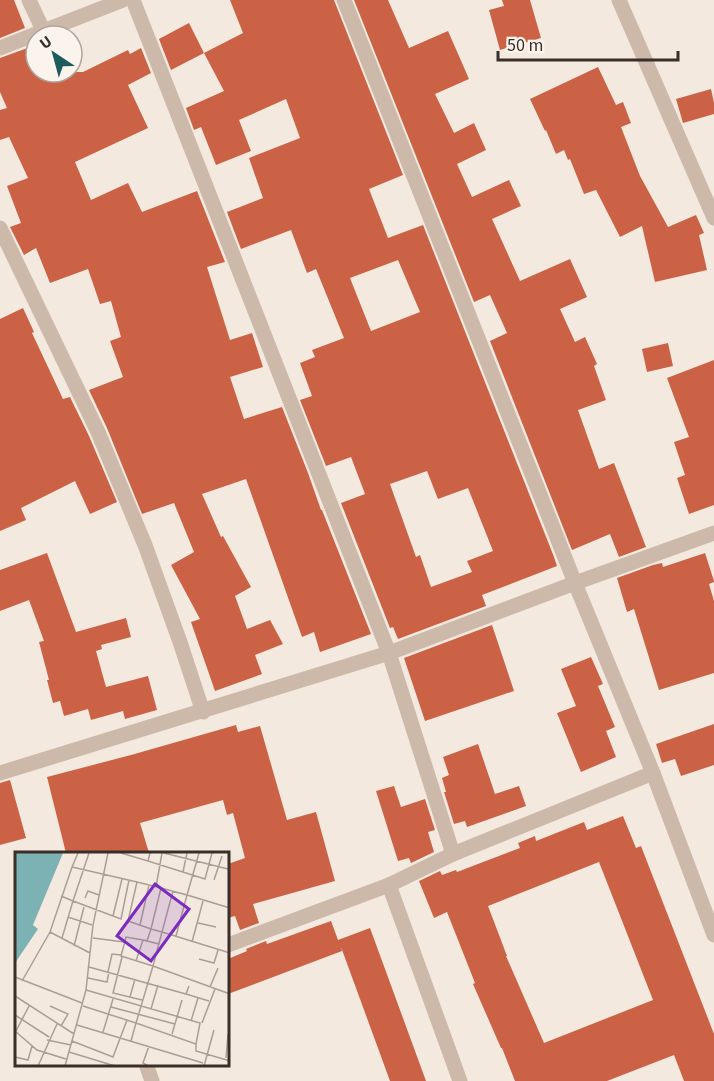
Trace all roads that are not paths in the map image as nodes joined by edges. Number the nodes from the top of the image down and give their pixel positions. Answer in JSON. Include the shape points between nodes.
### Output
{"nodes":[{"id":1,"x":29,"y":0,"type":"edge"},
{"id":2,"x":123,"y":0,"type":"edge"},
{"id":3,"x":133,"y":0,"type":"edge"},
{"id":4,"x":344,"y":0,"type":"edge"},
{"id":5,"x":619,"y":0,"type":"edge"},
{"id":6,"x":40,"y":24,"type":"edge"},
{"id":7,"x":59,"y":24,"type":"edge"},
{"id":8,"x":24,"y":38,"type":"edge"},
{"id":9,"x":0,"y":48,"type":"edge"},
{"id":10,"x":714,"y":218,"type":"edge"},
{"id":11,"x":0,"y":228,"type":"edge"},
{"id":12,"x":714,"y":532,"type":"edge"},
{"id":13,"x":575,"y":583,"type":"junction"},
{"id":14,"x":389,"y":653,"type":"junction"},
{"id":15,"x":203,"y":711,"type":"junction"},
{"id":16,"x":0,"y":773,"type":"edge"},
{"id":17,"x":653,"y":773,"type":"junction"},
{"id":18,"x":453,"y":854,"type":"junction"},
{"id":19,"x":389,"y":885,"type":"junction"},
{"id":20,"x":714,"y":935,"type":"edge"},
{"id":21,"x":230,"y":944,"type":"edge"},
{"id":22,"x":146,"y":1066,"type":"edge"},
{"id":23,"x":152,"y":1081,"type":"edge"},
{"id":24,"x":460,"y":1081,"type":"edge"}],
"edges":[{"from":1,"to":6,"type":"street"},
{"from":2,"to":7,"type":"street"},
{"from":3,"to":14,"type":"street"},
{"from":4,"to":13,"type":"street"},
{"from":5,"to":10,"type":"street"},
{"from":8,"to":9,"type":"street"},
{"from":11,"to":15,"type":"street","via":[[98,432],[145,544]]},
{"from":12,"to":13,"type":"street"},
{"from":13,"to":14,"type":"street"},
{"from":13,"to":17,"type":"street"},
{"from":14,"to":15,"type":"street"},
{"from":14,"to":18,"type":"street"},
{"from":15,"to":16,"type":"street"},
{"from":17,"to":18,"type":"street"},
{"from":17,"to":20,"type":"street"},
{"from":18,"to":19,"type":"street"},
{"from":19,"to":21,"type":"street"},
{"from":19,"to":24,"type":"street"},
{"from":22,"to":23,"type":"street"}]}
